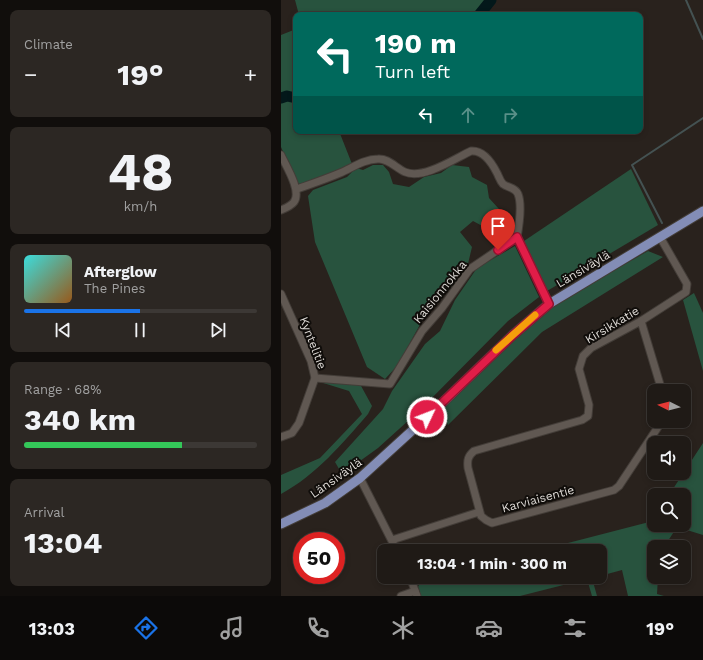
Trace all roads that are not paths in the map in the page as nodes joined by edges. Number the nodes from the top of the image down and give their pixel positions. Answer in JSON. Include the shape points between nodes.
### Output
{"nodes":[{"id":1,"x":281,"y":155,"type":"edge"},
{"id":2,"x":297,"y":189,"type":"junction"},
{"id":3,"x":281,"y":210,"type":"edge"},
{"id":4,"x":703,"y":212,"type":"edge"},
{"id":5,"x":517,"y":237,"type":"junction"},
{"id":6,"x":660,"y":238,"type":"junction"},
{"id":7,"x":281,"y":294,"type":"edge"},
{"id":8,"x":549,"y":304,"type":"junction"},
{"id":9,"x":641,"y":320,"type":"junction"},
{"id":10,"x":315,"y":378,"type":"junction"},
{"id":11,"x":660,"y":384,"type":"edge"},
{"id":12,"x":657,"y":428,"type":"edge"},
{"id":13,"x":281,"y":437,"type":"edge"},
{"id":14,"x":361,"y":478,"type":"junction"},
{"id":15,"x":479,"y":512,"type":"junction"},
{"id":16,"x":281,"y":524,"type":"edge"},
{"id":17,"x":392,"y":540,"type":"junction"},
{"id":18,"x":394,"y":544,"type":"edge"},
{"id":19,"x":412,"y":584,"type":"edge"},
{"id":20,"x":416,"y":594,"type":"edge"},
{"id":21,"x":401,"y":596,"type":"edge"}],
"edges":[{"from":1,"to":2,"type":"street"},
{"from":2,"to":3,"type":"street","via":[[294,202]]},
{"from":2,"to":5,"type":"street","via":[[376,159],[383,159],[410,174],[417,174],[476,150],[493,166],[502,183],[518,192],[520,203]]},
{"from":4,"to":6,"type":"main road","name":"Länsiväylä"},
{"from":5,"to":8,"type":"street"},
{"from":5,"to":10,"type":"street","name":"Kaisionnokka","via":[[470,269],[422,331],[390,384]]},
{"from":6,"to":8,"type":"main road","name":"Länsiväylä"},
{"from":6,"to":9,"type":"street","name":"Kirsikkatie","via":[[687,287],[685,294]]},
{"from":7,"to":10,"type":"street","name":"Kyntelitie","via":[[311,361]]},
{"from":8,"to":14,"type":"main road","name":"Länsiväylä"},
{"from":9,"to":11,"type":"street"},
{"from":9,"to":15,"type":"street","name":"Kirsikkatie","via":[[591,348],[583,356],[579,369],[589,405],[588,416],[582,420],[474,451],[469,456],[468,468]]},
{"from":10,"to":13,"type":"street","name":"Kyntelitie","via":[[299,423],[292,433]]},
{"from":12,"to":15,"type":"street","name":"Karviaisentie","via":[[614,490],[493,523]]},
{"from":14,"to":16,"type":"main road","name":"Länsiväylä","via":[[325,502]]},
{"from":14,"to":17,"type":"street"},
{"from":15,"to":17,"type":"street"},
{"from":17,"to":18,"type":"street"},
{"from":19,"to":20,"type":"street"},
{"from":20,"to":21,"type":"street"}]}
